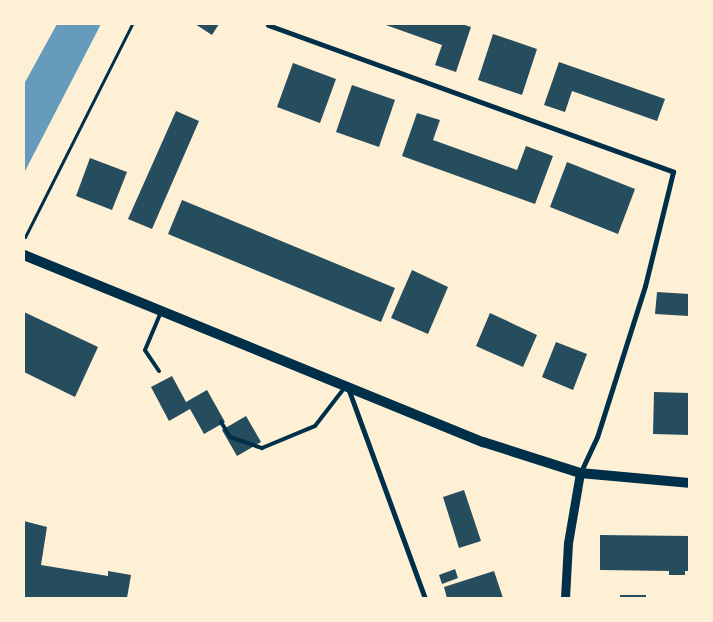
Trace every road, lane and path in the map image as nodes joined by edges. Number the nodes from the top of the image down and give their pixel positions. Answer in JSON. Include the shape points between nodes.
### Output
{"nodes":[{"id":1,"x":132,"y":24,"type":"edge"},
{"id":2,"x":268,"y":25,"type":"edge"},
{"id":3,"x":24,"y":239,"type":"edge"},
{"id":4,"x":24,"y":255,"type":"edge"},
{"id":5,"x":162,"y":310,"type":"junction"},
{"id":6,"x":159,"y":371,"type":"dead end"},
{"id":7,"x":347,"y":385,"type":"junction"},
{"id":8,"x":220,"y":422,"type":"dead end"},
{"id":9,"x":580,"y":473,"type":"junction"},
{"id":10,"x":689,"y":483,"type":"edge"},
{"id":11,"x":425,"y":598,"type":"edge"},
{"id":12,"x":565,"y":598,"type":"edge"}],
"edges":[{"from":1,"to":3,"type":"path"},
{"from":2,"to":9,"type":"street","via":[[673,172],[645,286],[597,437]]},
{"from":4,"to":5,"type":"main road"},
{"from":5,"to":6,"type":"lane","via":[[145,350]]},
{"from":5,"to":7,"type":"main road"},
{"from":7,"to":8,"type":"lane","via":[[315,426],[262,448],[230,437]]},
{"from":7,"to":9,"type":"main road","via":[[483,442]]},
{"from":7,"to":11,"type":"street"},
{"from":9,"to":10,"type":"main road"},
{"from":9,"to":12,"type":"street","via":[[568,543]]}]}
